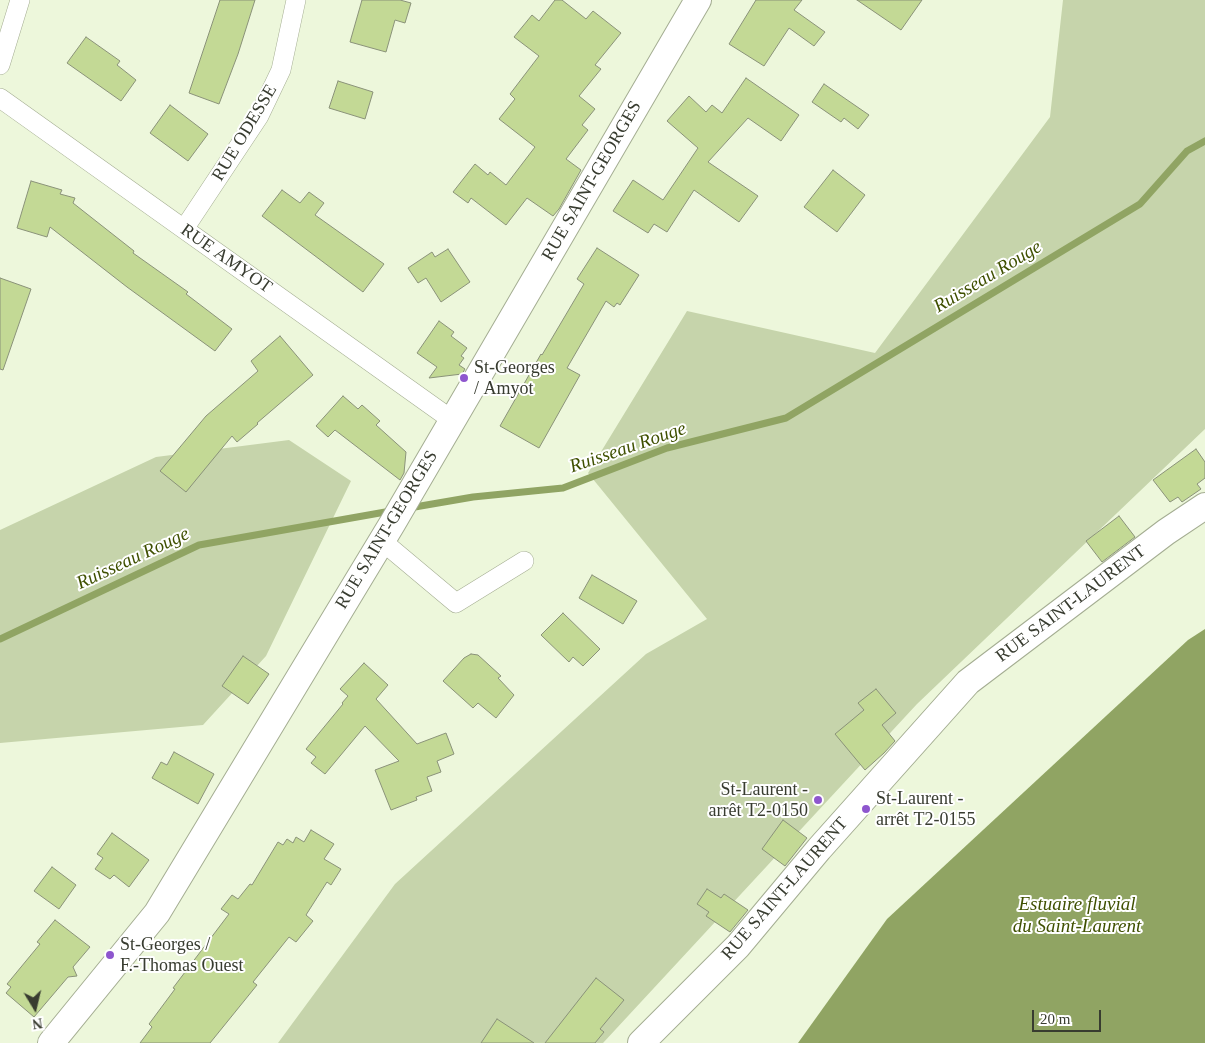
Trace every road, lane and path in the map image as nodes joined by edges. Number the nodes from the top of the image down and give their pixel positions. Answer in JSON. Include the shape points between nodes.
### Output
{"nodes":[{"id":1,"x":20,"y":0,"type":"edge"},
{"id":2,"x":296,"y":0,"type":"edge"},
{"id":3,"x":698,"y":0,"type":"edge"},
{"id":4,"x":0,"y":65,"type":"edge"},
{"id":5,"x":0,"y":98,"type":"edge"},
{"id":6,"x":184,"y":229,"type":"junction"},
{"id":7,"x":452,"y":420,"type":"junction"},
{"id":8,"x":1205,"y":506,"type":"edge"},
{"id":9,"x":382,"y":541,"type":"junction"},
{"id":10,"x":524,"y":561,"type":"dead end"},
{"id":11,"x":51,"y":1043,"type":"edge"},
{"id":12,"x":641,"y":1043,"type":"edge"}],
"edges":[{"from":1,"to":4,"type":"street"},
{"from":2,"to":6,"type":"street","name":"RUE ODESSE","via":[[281,70],[259,116]]},
{"from":3,"to":7,"type":"street","name":"RUE SAINT-GEORGES"},
{"from":5,"to":6,"type":"street","name":"RUE AMYOT"},
{"from":6,"to":7,"type":"street","name":"RUE AMYOT"},
{"from":7,"to":9,"type":"street","name":"RUE SAINT-GEORGES"},
{"from":8,"to":12,"type":"street","name":"RUE SAINT-LAURENT","via":[[968,682],[819,849],[738,946]]},
{"from":9,"to":10,"type":"street","via":[[456,602]]},
{"from":9,"to":11,"type":"street","name":"RUE SAINT-GEORGES","via":[[157,913]]}]}
